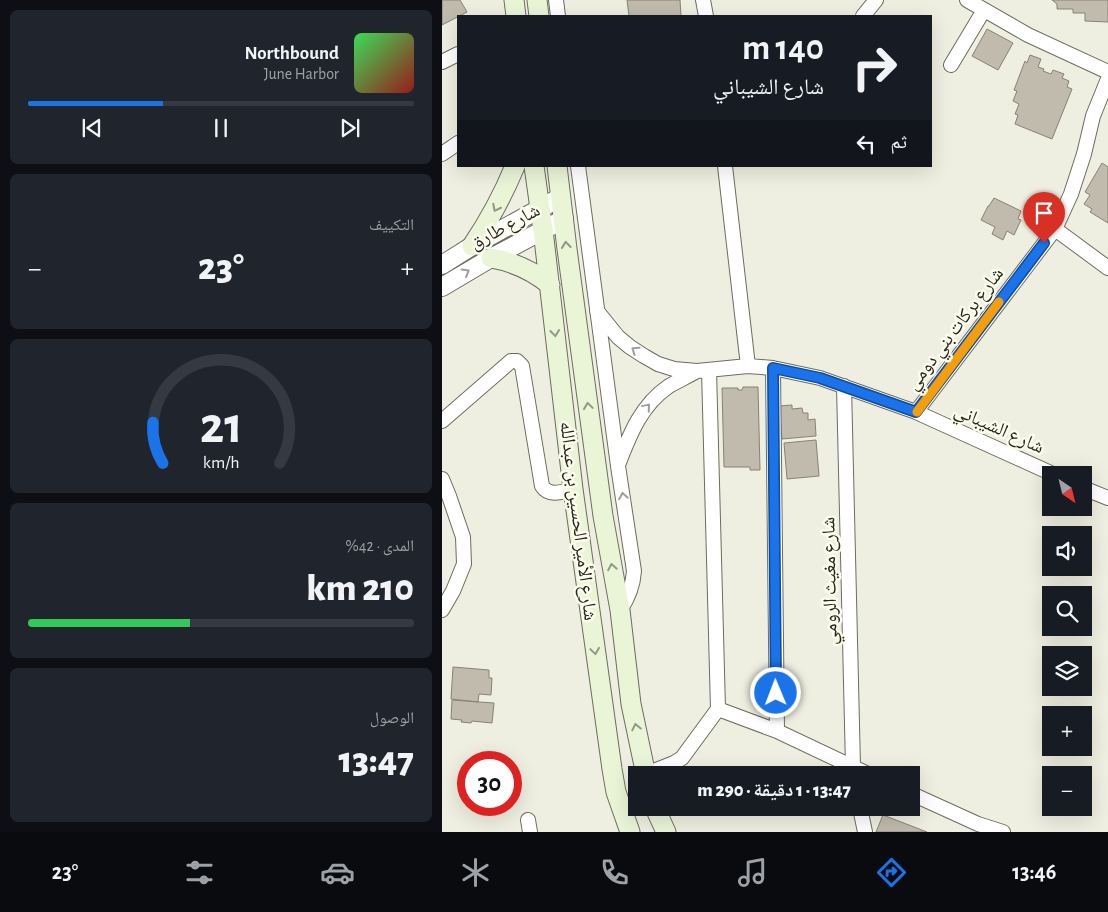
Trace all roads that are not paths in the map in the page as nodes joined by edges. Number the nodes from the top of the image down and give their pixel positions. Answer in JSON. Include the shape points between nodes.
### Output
{"nodes":[{"id":1,"x":514,"y":0,"type":"edge"},
{"id":2,"x":537,"y":0,"type":"edge"},
{"id":3,"x":556,"y":0,"type":"edge"},
{"id":4,"x":703,"y":0,"type":"edge"},
{"id":5,"x":876,"y":0,"type":"edge"},
{"id":6,"x":968,"y":0,"type":"edge"},
{"id":7,"x":984,"y":10,"type":"junction"},
{"id":8,"x":516,"y":15,"type":"edge"},
{"id":9,"x":539,"y":15,"type":"edge"},
{"id":10,"x":558,"y":15,"type":"edge"},
{"id":11,"x":706,"y":15,"type":"edge"},
{"id":12,"x":864,"y":15,"type":"edge"},
{"id":13,"x":457,"y":54,"type":"edge"},
{"id":14,"x":442,"y":62,"type":"edge"},
{"id":15,"x":951,"y":65,"type":"dead end"},
{"id":16,"x":1108,"y":72,"type":"edge"},
{"id":17,"x":1108,"y":79,"type":"edge"},
{"id":18,"x":457,"y":144,"type":"edge"},
{"id":19,"x":442,"y":154,"type":"edge"},
{"id":20,"x":515,"y":167,"type":"edge"},
{"id":21,"x":534,"y":167,"type":"edge"},
{"id":22,"x":557,"y":167,"type":"edge"},
{"id":23,"x":578,"y":167,"type":"edge"},
{"id":24,"x":725,"y":167,"type":"edge"},
{"id":25,"x":561,"y":197,"type":"junction"},
{"id":26,"x":540,"y":208,"type":"junction"},
{"id":27,"x":564,"y":219,"type":"junction"},
{"id":28,"x":1055,"y":229,"type":"junction"},
{"id":29,"x":544,"y":230,"type":"junction"},
{"id":30,"x":472,"y":246,"type":"junction"},
{"id":31,"x":491,"y":258,"type":"junction"},
{"id":32,"x":442,"y":265,"type":"edge"},
{"id":33,"x":1108,"y":268,"type":"edge"},
{"id":34,"x":550,"y":285,"type":"junction"},
{"id":35,"x":442,"y":287,"type":"edge"},
{"id":36,"x":597,"y":310,"type":"junction"},
{"id":37,"x":748,"y":366,"type":"junction"},
{"id":38,"x":773,"y":368,"type":"junction"},
{"id":39,"x":703,"y":371,"type":"junction"},
{"id":40,"x":844,"y":386,"type":"junction"},
{"id":41,"x":916,"y":412,"type":"junction"},
{"id":42,"x":442,"y":421,"type":"edge"},
{"id":43,"x":618,"y":466,"type":"junction"},
{"id":44,"x":1042,"y":469,"type":"edge"},
{"id":45,"x":442,"y":479,"type":"edge"},
{"id":46,"x":573,"y":489,"type":"junction"},
{"id":47,"x":1092,"y":492,"type":"edge"},
{"id":48,"x":1108,"y":498,"type":"edge"},
{"id":49,"x":442,"y":610,"type":"edge"},
{"id":50,"x":620,"y":610,"type":"junction"},
{"id":51,"x":598,"y":676,"type":"junction"},
{"id":52,"x":631,"y":704,"type":"junction"},
{"id":53,"x":718,"y":709,"type":"junction"},
{"id":54,"x":776,"y":731,"type":"junction"},
{"id":55,"x":644,"y":766,"type":"edge"},
{"id":56,"x":667,"y":766,"type":"edge"},
{"id":57,"x":843,"y":766,"type":"edge"},
{"id":58,"x":853,"y":766,"type":"edge"},
{"id":59,"x":920,"y":798,"type":"edge"},
{"id":60,"x":659,"y":816,"type":"edge"},
{"id":61,"x":862,"y":816,"type":"edge"},
{"id":62,"x":630,"y":832,"type":"edge"},
{"id":63,"x":666,"y":832,"type":"edge"},
{"id":64,"x":865,"y":832,"type":"edge"},
{"id":65,"x":1003,"y":832,"type":"edge"}],
"edges":[{"from":1,"to":8,"type":"main road"},
{"from":2,"to":9,"type":"main road"},
{"from":3,"to":10,"type":"street"},
{"from":4,"to":11,"type":"street"},
{"from":5,"to":12,"type":"street"},
{"from":6,"to":7,"type":"street"},
{"from":7,"to":15,"type":"street"},
{"from":7,"to":16,"type":"street","via":[[1028,35]]},
{"from":13,"to":14,"type":"street"},
{"from":17,"to":28,"type":"street","name":"شارع بركات بني دومي","via":[[1071,194]]},
{"from":18,"to":19,"type":"street"},
{"from":20,"to":30,"type":"main road","one_way":true},
{"from":21,"to":26,"type":"main road","name":"شارع الأمير الحسين بن عبدالله"},
{"from":22,"to":25,"type":"main road","name":"شارع الأمير الحسين بن عبدالله"},
{"from":23,"to":36,"type":"street"},
{"from":24,"to":37,"type":"street"},
{"from":25,"to":26,"type":"street","name":"شارع طارق"},
{"from":25,"to":27,"type":"main road","name":"شارع الأمير الحسين بن عبدالله"},
{"from":26,"to":29,"type":"main road","name":"شارع الأمير الحسين بن عبدالله"},
{"from":26,"to":30,"type":"street","name":"شارع طارق"},
{"from":27,"to":29,"type":"street","name":"شارع طارق"},
{"from":50,"to":27,"type":"main road","name":"شارع الأمير الحسين بن عبدالله","one_way":true,"via":[[603,516]]},
{"from":28,"to":33,"type":"street"},
{"from":28,"to":41,"type":"street","name":"شارع بركات بني دومي"},
{"from":29,"to":31,"type":"street","name":"شارع طارق"},
{"from":29,"to":34,"type":"main road","name":"شارع الأمير الحسين بن عبدالله"},
{"from":30,"to":32,"type":"street","name":"شارع طارق"},
{"from":31,"to":34,"type":"main road","via":[[516,264]]},
{"from":35,"to":31,"type":"street","name":"شارع طارق","one_way":true},
{"from":34,"to":46,"type":"main road","name":"شارع الأمير الحسين بن عبدالله","one_way":true},
{"from":39,"to":36,"type":"street","name":"شارع الشيباني","one_way":true,"via":[[674,369],[644,356],[618,336]]},
{"from":36,"to":43,"type":"street"},
{"from":37,"to":38,"type":"street","name":"شارع الشيباني"},
{"from":37,"to":39,"type":"street","name":"شارع الشيباني"},
{"from":38,"to":40,"type":"street","name":"شارع الشيباني"},
{"from":38,"to":54,"type":"street"},
{"from":43,"to":39,"type":"street","name":"شارع الشيباني","one_way":true,"via":[[634,426],[650,404],[670,386]]},
{"from":39,"to":53,"type":"street"},
{"from":40,"to":41,"type":"street","name":"شارع الشيباني"},
{"from":40,"to":58,"type":"street","name":"شارع مغيث الرومي"},
{"from":41,"to":44,"type":"street","name":"شارع الشيباني"},
{"from":42,"to":46,"type":"street","via":[[511,361],[517,361],[522,366],[542,486],[550,493]]},
{"from":50,"to":43,"type":"street","one_way":true,"via":[[631,592],[634,571]]},
{"from":45,"to":49,"type":"street","via":[[464,546],[464,564]]},
{"from":46,"to":51,"type":"main road","name":"شارع الأمير الحسين بن عبدالله","one_way":true},
{"from":47,"to":48,"type":"street"},
{"from":50,"to":52,"type":"main road","name":"شارع الأمير الحسين بن عبدالله"},
{"from":51,"to":52,"type":"main road","via":[[607,685],[614,702],[622,706]]},
{"from":51,"to":62,"type":"main road","name":"شارع الأمير الحسين بن عبدالله","via":[[616,792]]},
{"from":55,"to":52,"type":"main road","name":"شارع الأمير الحسين بن عبدالله","one_way":true},
{"from":53,"to":54,"type":"street"},
{"from":53,"to":56,"type":"street","via":[[682,758]]},
{"from":54,"to":57,"type":"street"},
{"from":59,"to":65,"type":"street"},
{"from":60,"to":63,"type":"main road"},
{"from":61,"to":64,"type":"street"}]}
